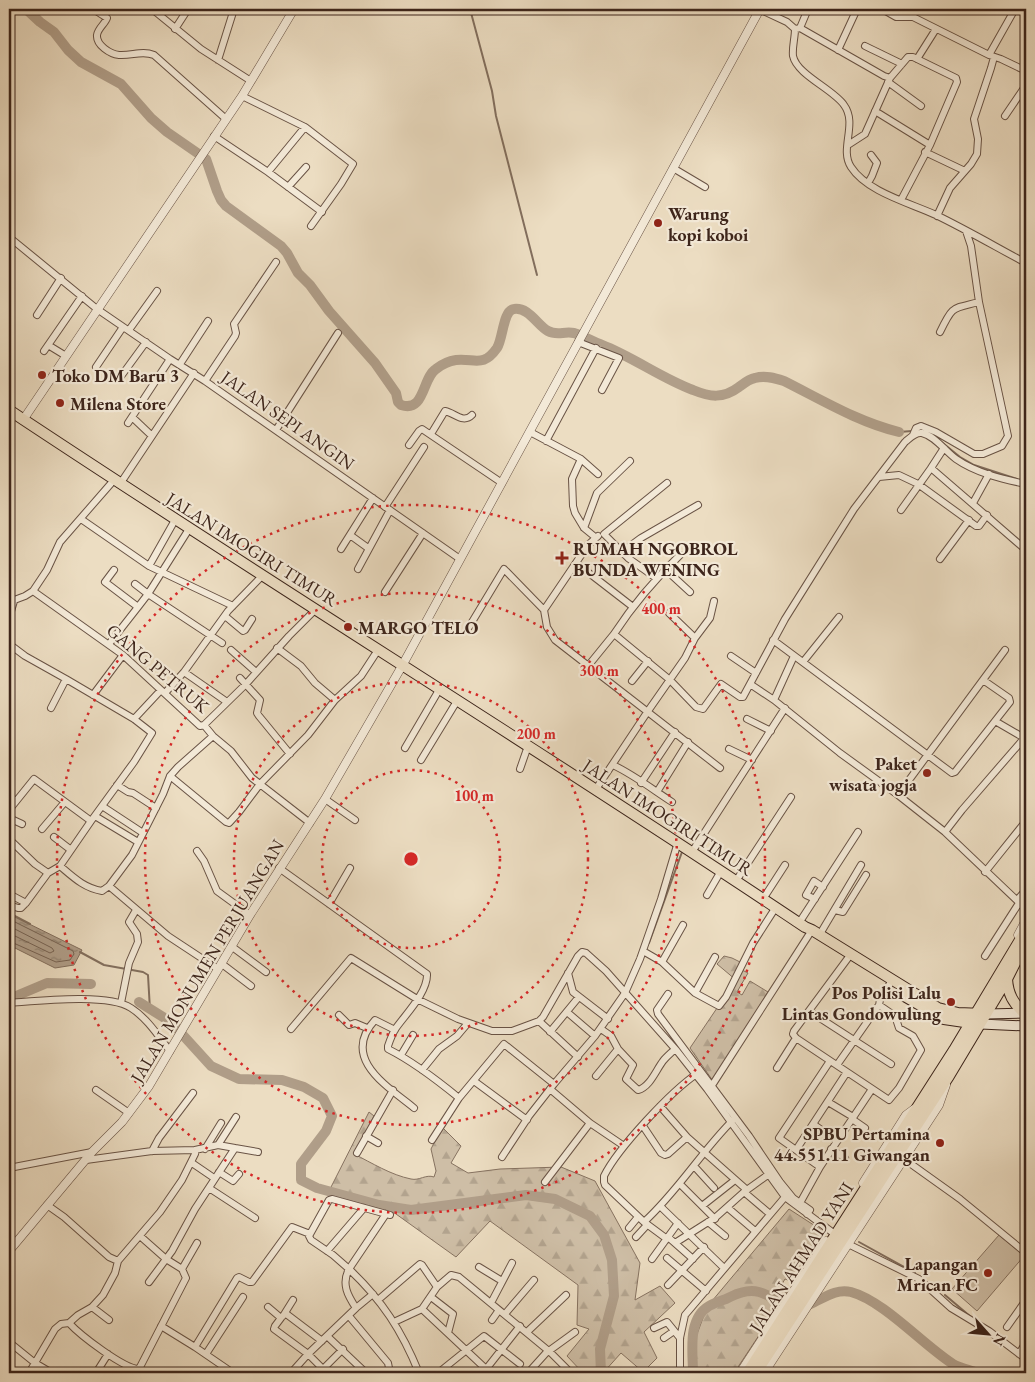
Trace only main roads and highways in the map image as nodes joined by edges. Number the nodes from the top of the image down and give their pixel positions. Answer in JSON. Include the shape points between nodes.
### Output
{"nodes":[{"id":1,"x":9,"y":410,"type":"edge"},
{"id":2,"x":1026,"y":930,"type":"edge"},
{"id":3,"x":1026,"y":941,"type":"edge"},
{"id":4,"x":1022,"y":955,"type":"edge"},
{"id":5,"x":1007,"y":980,"type":"junction"},
{"id":6,"x":890,"y":983,"type":"junction"},
{"id":7,"x":1025,"y":1013,"type":"edge"},
{"id":8,"x":982,"y":1014,"type":"junction"},
{"id":9,"x":976,"y":1024,"type":"junction"},
{"id":10,"x":1026,"y":1026,"type":"edge"},
{"id":11,"x":879,"y":1175,"type":"junction"},
{"id":12,"x":781,"y":1326,"type":"junction"},
{"id":13,"x":747,"y":1373,"type":"edge"},
{"id":14,"x":756,"y":1373,"type":"edge"}],
"edges":[{"from":1,"to":6,"type":"main road","name":"JALAN IMOGIRI TIMUR"},
{"from":2,"to":8,"type":"main road","name":"JALAN AHMAD YANI","via":[[996,981]]},
{"from":3,"to":4,"type":"main road","name":"JALAN AHMAD YANI"},
{"from":4,"to":5,"type":"main road","name":"JALAN AHMAD YANI"},
{"from":5,"to":7,"type":"main road","via":[[1011,998]]},
{"from":5,"to":8,"type":"main road","name":"JALAN AHMAD YANI"},
{"from":6,"to":8,"type":"main road","name":"JALAN IMOGIRI TIMUR","via":[[938,1008]]},
{"from":6,"to":9,"type":"main road","name":"JALAN IMOGIRI TIMUR","via":[[944,1019]]},
{"from":7,"to":8,"type":"main road","name":"JALAN IMOGIRI TIMUR"},
{"from":8,"to":9,"type":"main road","name":"JALAN AHMAD YANI"},
{"from":9,"to":10,"type":"main road","name":"JALAN IMOGIRI TIMUR"},
{"from":9,"to":11,"type":"main road","name":"JALAN AHMAD YANI","via":[[920,1104]]},
{"from":9,"to":11,"type":"main road","name":"JALAN AHMAD YANI","via":[[949,1076]]},
{"from":11,"to":12,"type":"main road","name":"JALAN AHMAD YANI"},
{"from":12,"to":13,"type":"main road","name":"JALAN AHMAD YANI"},
{"from":12,"to":14,"type":"main road","name":"JALAN AHMAD YANI"}]}
